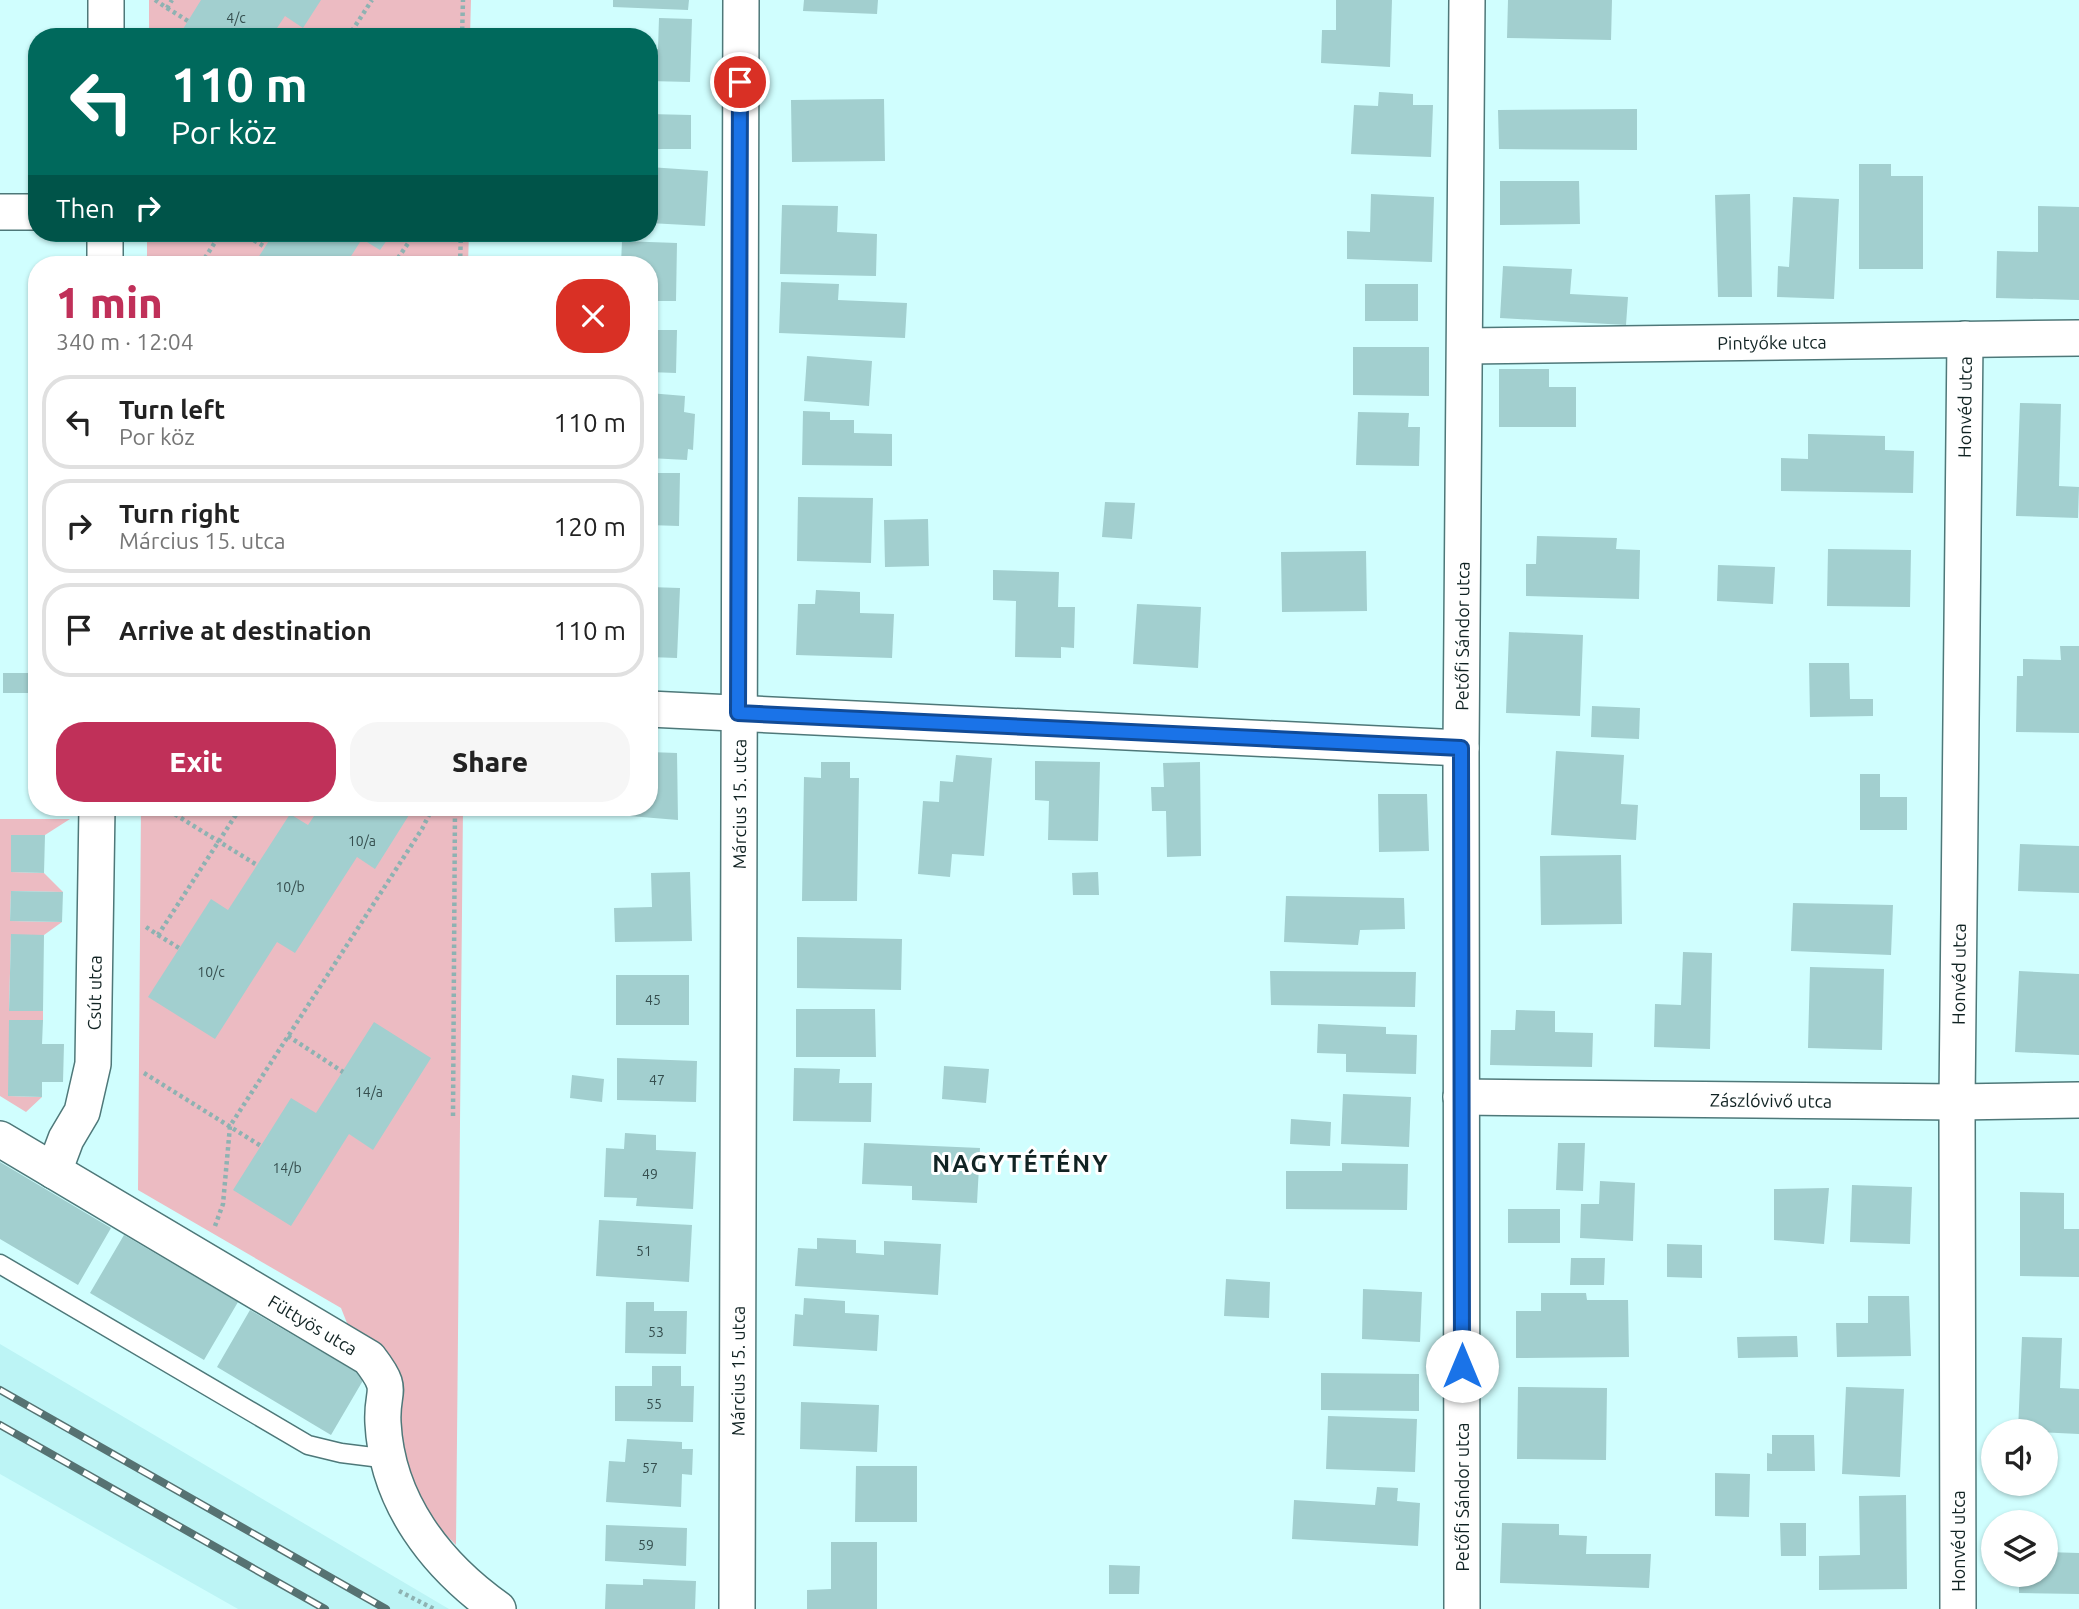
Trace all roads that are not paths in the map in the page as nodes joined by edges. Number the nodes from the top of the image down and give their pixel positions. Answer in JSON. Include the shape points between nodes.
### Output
{"nodes":[{"id":1,"x":106,"y":0,"type":"edge"},
{"id":2,"x":741,"y":0,"type":"edge"},
{"id":3,"x":1467,"y":0,"type":"edge"},
{"id":4,"x":106,"y":28,"type":"edge"},
{"id":5,"x":0,"y":212,"type":"edge"},
{"id":6,"x":28,"y":212,"type":"edge"},
{"id":7,"x":2079,"y":338,"type":"edge"},
{"id":8,"x":1965,"y":339,"type":"junction"},
{"id":9,"x":1466,"y":346,"type":"junction"},
{"id":10,"x":658,"y":709,"type":"edge"},
{"id":11,"x":738,"y":713,"type":"junction"},
{"id":12,"x":1461,"y":748,"type":"junction"},
{"id":13,"x":97,"y":816,"type":"edge"},
{"id":14,"x":1461,"y":1097,"type":"junction"},
{"id":15,"x":2079,"y":1100,"type":"edge"},
{"id":16,"x":1957,"y":1102,"type":"junction"},
{"id":17,"x":0,"y":1139,"type":"edge"},
{"id":18,"x":54,"y":1171,"type":"junction"},
{"id":19,"x":0,"y":1264,"type":"edge"},
{"id":20,"x":390,"y":1459,"type":"junction"},
{"id":21,"x":498,"y":1609,"type":"edge"},
{"id":22,"x":737,"y":1609,"type":"edge"},
{"id":23,"x":1462,"y":1609,"type":"edge"},
{"id":24,"x":1958,"y":1609,"type":"edge"}],
"edges":[{"from":1,"to":4,"type":"street"},
{"from":2,"to":11,"type":"street","name":"Március 15. utca"},
{"from":3,"to":9,"type":"street","name":"Petőfi Sándor utca"},
{"from":5,"to":6,"type":"street"},
{"from":7,"to":8,"type":"street","name":"Pintyőke utca"},
{"from":8,"to":9,"type":"street","name":"Pintyőke utca"},
{"from":8,"to":16,"type":"street","name":"Honvéd utca"},
{"from":9,"to":12,"type":"street","name":"Petőfi Sándor utca"},
{"from":10,"to":11,"type":"street"},
{"from":11,"to":12,"type":"street"},
{"from":11,"to":22,"type":"street","name":"Március 15. utca"},
{"from":12,"to":14,"type":"street","name":"Petőfi Sándor utca"},
{"from":13,"to":18,"type":"street","name":"Csút utca","via":[[93,1064],[82,1112]]},
{"from":14,"to":16,"type":"street","name":"Zászlóvivő utca"},
{"from":14,"to":23,"type":"street","name":"Petőfi Sándor utca"},
{"from":15,"to":16,"type":"street","name":"Zászlóvivő utca"},
{"from":16,"to":24,"type":"street","name":"Honvéd utca"},
{"from":17,"to":18,"type":"street","name":"Füttyös utca"},
{"from":18,"to":20,"type":"street","name":"Füttyös utca","via":[[369,1358],[388,1390],[383,1421]]},
{"from":19,"to":20,"type":"lane","via":[[308,1445]]},
{"from":20,"to":21,"type":"street","name":"Füttyös utca","via":[[404,1507],[431,1549],[465,1586]]}]}
